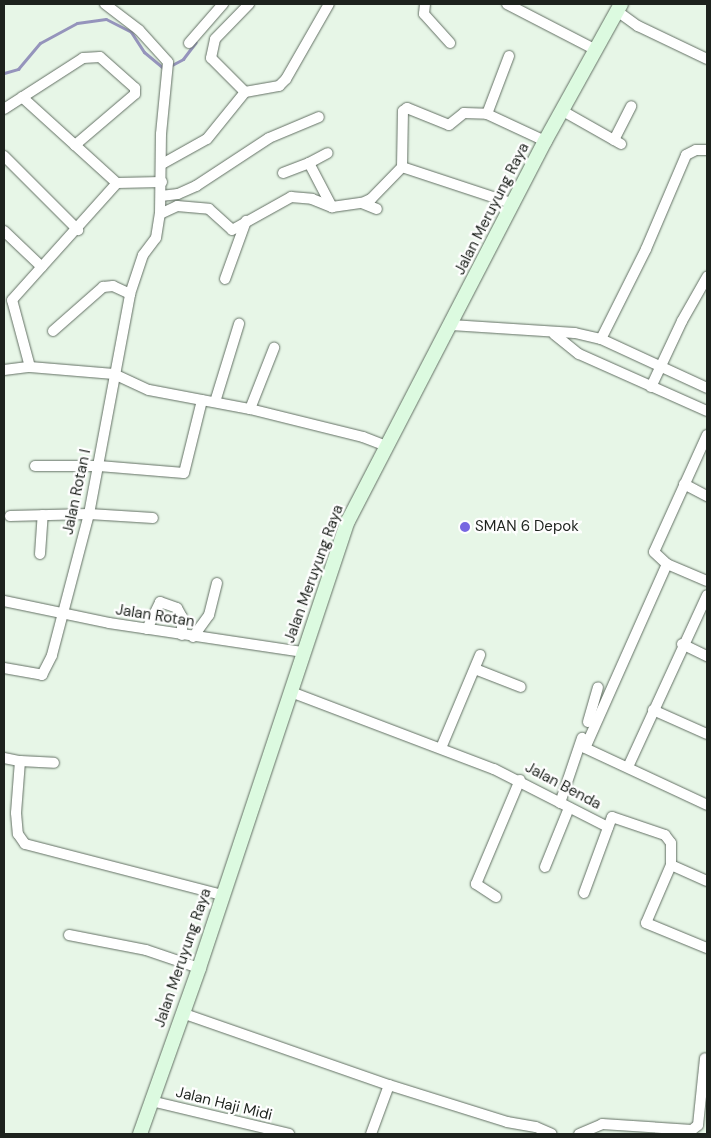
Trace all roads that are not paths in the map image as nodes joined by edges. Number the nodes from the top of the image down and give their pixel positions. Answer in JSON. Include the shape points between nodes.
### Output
{"nodes":[{"id":1,"x":105,"y":4,"type":"edge"},
{"id":2,"x":223,"y":4,"type":"edge"},
{"id":3,"x":249,"y":4,"type":"edge"},
{"id":4,"x":329,"y":4,"type":"edge"},
{"id":5,"x":426,"y":4,"type":"edge"},
{"id":6,"x":507,"y":4,"type":"edge"},
{"id":7,"x":619,"y":7,"type":"edge"},
{"id":8,"x":189,"y":43,"type":"dead end"},
{"id":9,"x":450,"y":43,"type":"dead end"},
{"id":10,"x":594,"y":50,"type":"junction"},
{"id":11,"x":509,"y":56,"type":"dead end"},
{"id":12,"x":707,"y":59,"type":"edge"},
{"id":13,"x":245,"y":92,"type":"junction"},
{"id":14,"x":22,"y":97,"type":"junction"},
{"id":15,"x":631,"y":106,"type":"dead end"},
{"id":16,"x":4,"y":109,"type":"edge"},
{"id":17,"x":561,"y":110,"type":"junction"},
{"id":18,"x":487,"y":114,"type":"junction"},
{"id":19,"x":319,"y":117,"type":"dead end"},
{"id":20,"x":545,"y":141,"type":"junction"},
{"id":21,"x":75,"y":144,"type":"junction"},
{"id":22,"x":707,"y":150,"type":"edge"},
{"id":23,"x":328,"y":153,"type":"dead end"},
{"id":24,"x":4,"y":156,"type":"edge"},
{"id":25,"x":309,"y":163,"type":"junction"},
{"id":26,"x":162,"y":164,"type":"junction"},
{"id":27,"x":402,"y":167,"type":"junction"},
{"id":28,"x":283,"y":173,"type":"dead end"},
{"id":29,"x":162,"y":182,"type":"junction"},
{"id":30,"x":117,"y":183,"type":"junction"},
{"id":31,"x":161,"y":197,"type":"junction"},
{"id":32,"x":362,"y":204,"type":"junction"},
{"id":33,"x":514,"y":204,"type":"junction"},
{"id":34,"x":332,"y":207,"type":"junction"},
{"id":35,"x":377,"y":209,"type":"dead end"},
{"id":36,"x":160,"y":212,"type":"junction"},
{"id":37,"x":246,"y":221,"type":"junction"},
{"id":38,"x":78,"y":230,"type":"junction"},
{"id":39,"x":4,"y":231,"type":"edge"},
{"id":40,"x":42,"y":267,"type":"junction"},
{"id":41,"x":707,"y":277,"type":"edge"},
{"id":42,"x":225,"y":279,"type":"dead end"},
{"id":43,"x":130,"y":294,"type":"junction"},
{"id":44,"x":8,"y":298,"type":"edge"},
{"id":45,"x":239,"y":324,"type":"dead end"},
{"id":46,"x":451,"y":325,"type":"junction"},
{"id":47,"x":53,"y":331,"type":"dead end"},
{"id":48,"x":554,"y":334,"type":"junction"},
{"id":49,"x":601,"y":339,"type":"junction"},
{"id":50,"x":274,"y":348,"type":"dead end"},
{"id":51,"x":661,"y":366,"type":"junction"},
{"id":52,"x":30,"y":367,"type":"junction"},
{"id":53,"x":4,"y":370,"type":"edge"},
{"id":54,"x":114,"y":374,"type":"junction"},
{"id":55,"x":651,"y":387,"type":"junction"},
{"id":56,"x":707,"y":388,"type":"edge"},
{"id":57,"x":202,"y":400,"type":"junction"},
{"id":58,"x":214,"y":402,"type":"junction"},
{"id":59,"x":250,"y":409,"type":"junction"},
{"id":60,"x":707,"y":411,"type":"edge"},
{"id":61,"x":707,"y":435,"type":"edge"},
{"id":62,"x":387,"y":446,"type":"junction"},
{"id":63,"x":35,"y":466,"type":"dead end"},
{"id":64,"x":99,"y":466,"type":"junction"},
{"id":65,"x":684,"y":484,"type":"junction"},
{"id":66,"x":707,"y":496,"type":"edge"},
{"id":67,"x":89,"y":514,"type":"junction"},
{"id":68,"x":43,"y":515,"type":"junction"},
{"id":69,"x":10,"y":516,"type":"dead end"},
{"id":70,"x":153,"y":518,"type":"dead end"},
{"id":71,"x":40,"y":554,"type":"dead end"},
{"id":72,"x":667,"y":564,"type":"junction"},
{"id":73,"x":707,"y":581,"type":"edge"},
{"id":74,"x":217,"y":583,"type":"dead end"},
{"id":75,"x":707,"y":596,"type":"edge"},
{"id":76,"x":4,"y":601,"type":"edge"},
{"id":77,"x":62,"y":615,"type":"junction"},
{"id":78,"x":147,"y":629,"type":"junction"},
{"id":79,"x":182,"y":635,"type":"junction"},
{"id":80,"x":193,"y":637,"type":"junction"},
{"id":81,"x":682,"y":644,"type":"junction"},
{"id":82,"x":302,"y":652,"type":"junction"},
{"id":83,"x":480,"y":655,"type":"dead end"},
{"id":84,"x":707,"y":656,"type":"edge"},
{"id":85,"x":4,"y":668,"type":"edge"},
{"id":86,"x":475,"y":669,"type":"junction"},
{"id":87,"x":521,"y":686,"type":"dead end"},
{"id":88,"x":598,"y":687,"type":"dead end"},
{"id":89,"x":291,"y":692,"type":"junction"},
{"id":90,"x":653,"y":710,"type":"junction"},
{"id":91,"x":707,"y":734,"type":"edge"},
{"id":92,"x":442,"y":748,"type":"junction"},
{"id":93,"x":4,"y":758,"type":"edge"},
{"id":94,"x":20,"y":761,"type":"junction"},
{"id":95,"x":54,"y":763,"type":"dead end"},
{"id":96,"x":628,"y":767,"type":"junction"},
{"id":97,"x":520,"y":780,"type":"junction"},
{"id":98,"x":707,"y":805,"type":"edge"},
{"id":99,"x":564,"y":806,"type":"junction"},
{"id":100,"x":608,"y":827,"type":"junction"},
{"id":101,"x":671,"y":866,"type":"junction"},
{"id":102,"x":545,"y":867,"type":"dead end"},
{"id":103,"x":707,"y":881,"type":"edge"},
{"id":104,"x":584,"y":893,"type":"dead end"},
{"id":105,"x":222,"y":895,"type":"junction"},
{"id":106,"x":496,"y":897,"type":"dead end"},
{"id":107,"x":69,"y":935,"type":"dead end"},
{"id":108,"x":707,"y":948,"type":"edge"},
{"id":109,"x":199,"y":968,"type":"junction"},
{"id":110,"x":182,"y":1013,"type":"junction"},
{"id":111,"x":704,"y":1058,"type":"dead end"},
{"id":112,"x":389,"y":1085,"type":"junction"},
{"id":113,"x":151,"y":1101,"type":"junction"},
{"id":114,"x":140,"y":1134,"type":"edge"},
{"id":115,"x":289,"y":1134,"type":"edge"},
{"id":116,"x":371,"y":1134,"type":"edge"},
{"id":117,"x":552,"y":1134,"type":"edge"},
{"id":118,"x":579,"y":1134,"type":"edge"}],
"edges":[{"from":1,"to":26,"type":"street","name":"Jalan Rotan I","via":[[139,30],[164,56],[168,66]]},
{"from":2,"to":8,"type":"street"},
{"from":3,"to":13,"type":"street","via":[[215,39],[211,58]]},
{"from":4,"to":13,"type":"street","via":[[286,79],[279,86]]},
{"from":5,"to":9,"type":"street","via":[[424,14]]},
{"from":6,"to":10,"type":"street"},
{"from":7,"to":10,"type":"main road","name":"Jalan Meruyung Raya"},
{"from":7,"to":12,"type":"street","via":[[645,30]]},
{"from":10,"to":17,"type":"main road","name":"Jalan Meruyung Raya"},
{"from":11,"to":18,"type":"street"},
{"from":13,"to":26,"type":"street","via":[[207,139]]},
{"from":14,"to":16,"type":"street"},
{"from":14,"to":21,"type":"street"},
{"from":14,"to":21,"type":"street","via":[[83,58],[100,56],[135,88],[133,99]]},
{"from":15,"to":17,"type":"street","via":[[617,142]]},
{"from":17,"to":20,"type":"main road","name":"Jalan Meruyung Raya"},
{"from":18,"to":20,"type":"street"},
{"from":18,"to":27,"type":"street","via":[[464,113],[453,125],[405,108]]},
{"from":19,"to":31,"type":"street","via":[[269,138],[196,186]]},
{"from":20,"to":33,"type":"main road","name":"Jalan Meruyung Raya"},
{"from":21,"to":30,"type":"street"},
{"from":22,"to":49,"type":"street","via":[[696,150],[686,155],[646,249]]},
{"from":23,"to":25,"type":"street"},
{"from":24,"to":38,"type":"street"},
{"from":25,"to":28,"type":"street"},
{"from":25,"to":34,"type":"street"},
{"from":26,"to":29,"type":"street","name":"Jalan Rotan I"},
{"from":27,"to":32,"type":"street"},
{"from":27,"to":33,"type":"street"},
{"from":29,"to":30,"type":"street"},
{"from":29,"to":31,"type":"street","name":"Jalan Rotan I"},
{"from":30,"to":38,"type":"street"},
{"from":31,"to":36,"type":"street","name":"Jalan Rotan I"},
{"from":32,"to":34,"type":"street"},
{"from":32,"to":35,"type":"street"},
{"from":33,"to":46,"type":"main road","name":"Jalan Meruyung Raya"},
{"from":34,"to":37,"type":"street","via":[[312,199],[291,197]]},
{"from":36,"to":37,"type":"street","via":[[177,206],[209,209],[229,229]]},
{"from":36,"to":43,"type":"street","name":"Jalan Rotan I","via":[[156,238],[143,255]]},
{"from":37,"to":42,"type":"street"},
{"from":38,"to":40,"type":"street"},
{"from":39,"to":40,"type":"street"},
{"from":40,"to":44,"type":"street"},
{"from":41,"to":51,"type":"street"},
{"from":43,"to":47,"type":"street","via":[[113,286],[103,287]]},
{"from":43,"to":54,"type":"street","name":"Jalan Rotan I"},
{"from":44,"to":52,"type":"street"},
{"from":45,"to":58,"type":"street"},
{"from":46,"to":48,"type":"street"},
{"from":46,"to":62,"type":"main road","name":"Jalan Meruyung Raya"},
{"from":48,"to":49,"type":"street","via":[[575,333]]},
{"from":48,"to":55,"type":"street","via":[[579,354]]},
{"from":49,"to":51,"type":"street"},
{"from":50,"to":59,"type":"street"},
{"from":51,"to":55,"type":"street"},
{"from":51,"to":56,"type":"street"},
{"from":52,"to":53,"type":"street"},
{"from":52,"to":54,"type":"street"},
{"from":54,"to":57,"type":"street","via":[[149,390]]},
{"from":54,"to":64,"type":"street","name":"Jalan Rotan I"},
{"from":55,"to":60,"type":"street"},
{"from":57,"to":58,"type":"street"},
{"from":57,"to":64,"type":"street","via":[[184,473]]},
{"from":58,"to":59,"type":"street"},
{"from":59,"to":62,"type":"street"},
{"from":61,"to":65,"type":"street"},
{"from":62,"to":82,"type":"main road","name":"Jalan Meruyung Raya","via":[[348,521]]},
{"from":63,"to":64,"type":"street"},
{"from":64,"to":67,"type":"street","name":"Jalan Rotan I"},
{"from":65,"to":66,"type":"street"},
{"from":65,"to":72,"type":"street","via":[[655,546],[657,557]]},
{"from":67,"to":68,"type":"street"},
{"from":67,"to":70,"type":"street"},
{"from":67,"to":77,"type":"street","name":"Jalan Rotan I"},
{"from":68,"to":69,"type":"street"},
{"from":68,"to":71,"type":"street"},
{"from":72,"to":73,"type":"street"},
{"from":72,"to":96,"type":"street","via":[[585,748]]},
{"from":74,"to":80,"type":"street","via":[[209,615]]},
{"from":75,"to":81,"type":"street"},
{"from":76,"to":77,"type":"street","name":"Jalan Rotan"},
{"from":77,"to":78,"type":"street","name":"Jalan Rotan"},
{"from":77,"to":85,"type":"street","name":"Jalan Rotan I","via":[[52,655],[42,675]]},
{"from":78,"to":79,"type":"street","name":"Jalan Rotan"},
{"from":78,"to":79,"type":"street","via":[[160,602],[177,608],[182,617]]},
{"from":79,"to":80,"type":"street","name":"Jalan Rotan"},
{"from":80,"to":82,"type":"street","name":"Jalan Rotan"},
{"from":81,"to":84,"type":"street"},
{"from":81,"to":90,"type":"street"},
{"from":82,"to":89,"type":"main road","name":"Jalan Meruyung Raya"},
{"from":83,"to":86,"type":"street"},
{"from":86,"to":87,"type":"street"},
{"from":86,"to":92,"type":"street"},
{"from":88,"to":99,"type":"street"},
{"from":89,"to":92,"type":"street","name":"Jalan Benda"},
{"from":89,"to":105,"type":"main road","name":"Jalan Meruyung Raya"},
{"from":90,"to":91,"type":"street"},
{"from":90,"to":96,"type":"street"},
{"from":92,"to":97,"type":"street","name":"Jalan Benda"},
{"from":93,"to":94,"type":"street"},
{"from":94,"to":95,"type":"street"},
{"from":94,"to":105,"type":"street","via":[[16,813],[18,834],[25,844]]},
{"from":96,"to":98,"type":"street"},
{"from":97,"to":99,"type":"street","name":"Jalan Benda"},
{"from":97,"to":106,"type":"street","via":[[476,884]]},
{"from":99,"to":100,"type":"street","name":"Jalan Benda"},
{"from":99,"to":102,"type":"street"},
{"from":100,"to":101,"type":"street","name":"Jalan Benda","via":[[612,817],[665,835],[672,843]]},
{"from":100,"to":104,"type":"street"},
{"from":101,"to":103,"type":"street"},
{"from":101,"to":108,"type":"street","name":"Jalan Benda","via":[[646,922]]},
{"from":105,"to":109,"type":"main road","name":"Jalan Meruyung Raya"},
{"from":107,"to":109,"type":"street","via":[[146,950]]},
{"from":109,"to":110,"type":"main road","name":"Jalan Meruyung Raya"},
{"from":110,"to":112,"type":"street"},
{"from":110,"to":113,"type":"main road","name":"Jalan Meruyung Raya"},
{"from":111,"to":118,"type":"street","via":[[698,1124],[692,1130],[602,1124]]},
{"from":112,"to":116,"type":"street"},
{"from":112,"to":117,"type":"street"},
{"from":113,"to":114,"type":"main road","name":"Jalan Meruyung Raya"},
{"from":113,"to":115,"type":"street","name":"Jalan Haji Midi"}]}
